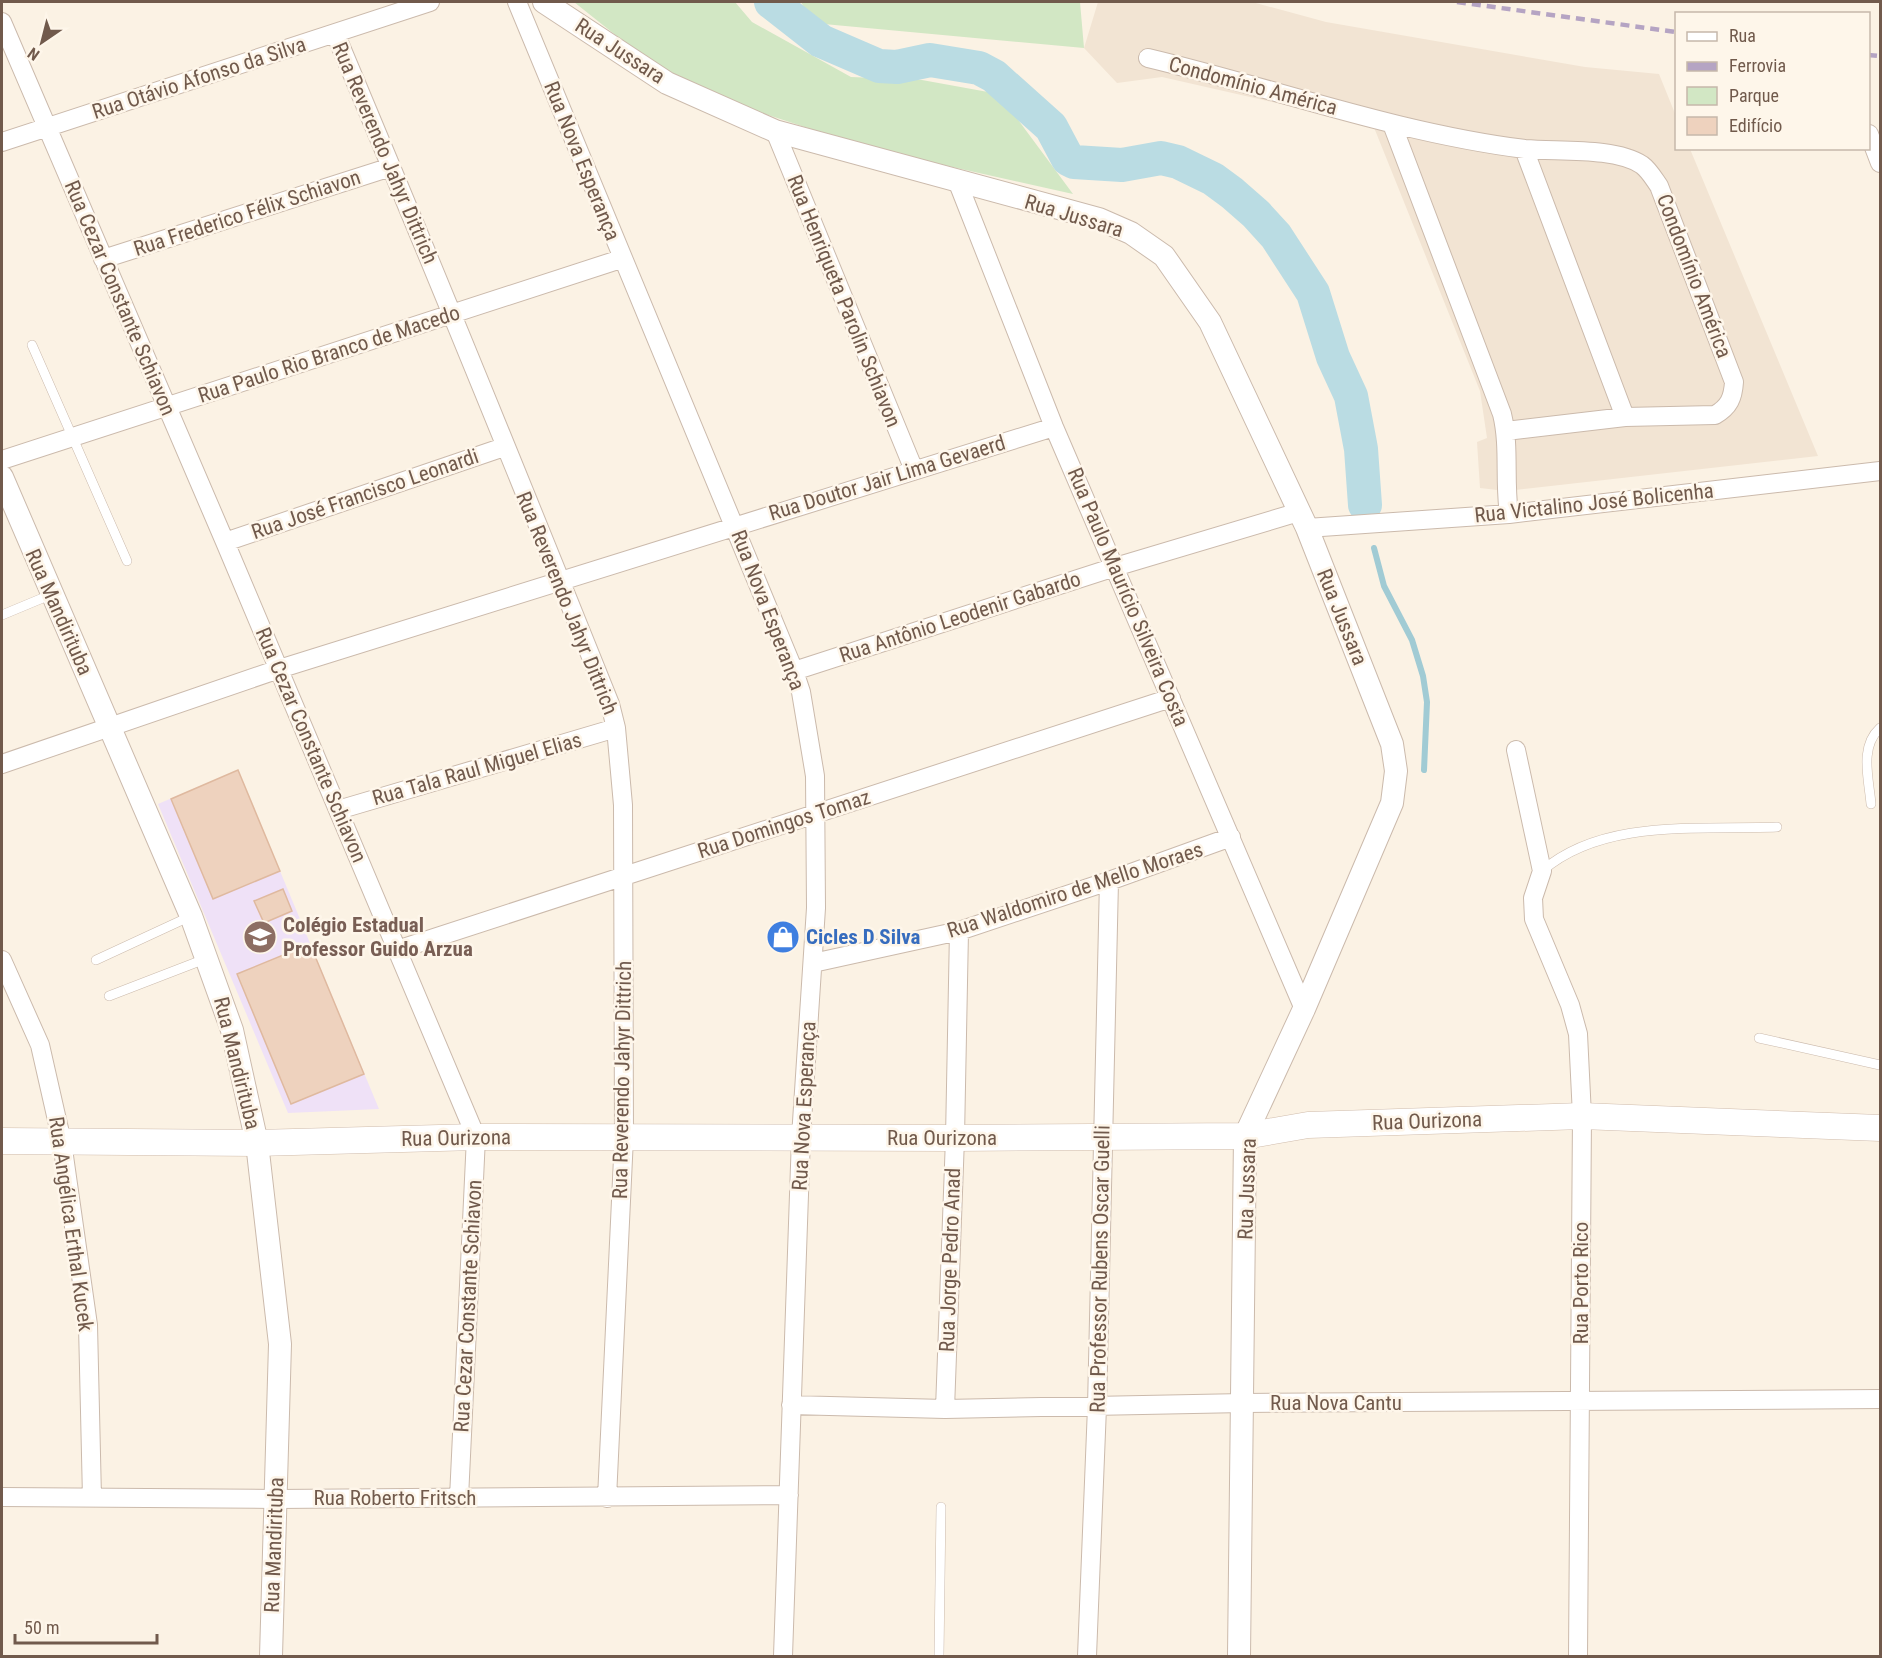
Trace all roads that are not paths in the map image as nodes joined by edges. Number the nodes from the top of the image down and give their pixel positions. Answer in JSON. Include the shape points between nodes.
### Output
{"nodes":[{"id":1,"x":430,"y":2,"type":"edge"},
{"id":2,"x":517,"y":2,"type":"edge"},
{"id":3,"x":544,"y":2,"type":"edge"},
{"id":4,"x":2,"y":22,"type":"edge"},
{"id":5,"x":335,"y":33,"type":"junction"},
{"id":6,"x":1148,"y":58,"type":"dead end"},
{"id":7,"x":1392,"y":124,"type":"junction"},
{"id":8,"x":46,"y":128,"type":"junction"},
{"id":9,"x":775,"y":131,"type":"junction"},
{"id":10,"x":1870,"y":136,"type":"edge"},
{"id":11,"x":2,"y":142,"type":"edge"},
{"id":12,"x":1524,"y":148,"type":"junction"},
{"id":13,"x":1881,"y":163,"type":"edge"},
{"id":14,"x":391,"y":167,"type":"junction"},
{"id":15,"x":958,"y":183,"type":"junction"},
{"id":16,"x":103,"y":259,"type":"junction"},
{"id":17,"x":621,"y":259,"type":"junction"},
{"id":18,"x":453,"y":314,"type":"junction"},
{"id":19,"x":32,"y":345,"type":"dead end"},
{"id":20,"x":167,"y":406,"type":"junction"},
{"id":21,"x":1625,"y":417,"type":"junction"},
{"id":22,"x":1054,"y":427,"type":"junction"},
{"id":23,"x":1506,"y":431,"type":"junction"},
{"id":24,"x":74,"y":437,"type":"junction"},
{"id":25,"x":504,"y":447,"type":"junction"},
{"id":26,"x":2,"y":460,"type":"edge"},
{"id":27,"x":914,"y":470,"type":"junction"},
{"id":28,"x":1881,"y":471,"type":"edge"},
{"id":29,"x":2,"y":477,"type":"edge"},
{"id":30,"x":1509,"y":514,"type":"junction"},
{"id":31,"x":1303,"y":520,"type":"junction"},
{"id":32,"x":735,"y":525,"type":"junction"},
{"id":33,"x":225,"y":542,"type":"junction"},
{"id":34,"x":127,"y":561,"type":"dead end"},
{"id":35,"x":1115,"y":567,"type":"junction"},
{"id":36,"x":561,"y":581,"type":"junction"},
{"id":37,"x":50,"y":595,"type":"junction"},
{"id":38,"x":2,"y":615,"type":"edge"},
{"id":39,"x":279,"y":669,"type":"junction"},
{"id":40,"x":794,"y":671,"type":"junction"},
{"id":41,"x":1171,"y":698,"type":"junction"},
{"id":42,"x":111,"y":726,"type":"junction"},
{"id":43,"x":616,"y":728,"type":"junction"},
{"id":44,"x":1881,"y":728,"type":"edge"},
{"id":45,"x":1516,"y":750,"type":"dead end"},
{"id":46,"x":2,"y":764,"type":"edge"},
{"id":47,"x":1871,"y":804,"type":"dead end"},
{"id":48,"x":338,"y":810,"type":"junction"},
{"id":49,"x":815,"y":814,"type":"junction"},
{"id":50,"x":1777,"y":827,"type":"dead end"},
{"id":51,"x":1231,"y":837,"type":"junction"},
{"id":52,"x":1542,"y":871,"type":"junction"},
{"id":53,"x":622,"y":876,"type":"junction"},
{"id":54,"x":1109,"y":882,"type":"junction"},
{"id":55,"x":191,"y":916,"type":"junction"},
{"id":56,"x":959,"y":931,"type":"junction"},
{"id":57,"x":397,"y":950,"type":"junction"},
{"id":58,"x":207,"y":958,"type":"junction"},
{"id":59,"x":2,"y":960,"type":"edge"},
{"id":60,"x":96,"y":960,"type":"dead end"},
{"id":61,"x":813,"y":963,"type":"junction"},
{"id":62,"x":110,"y":996,"type":"dead end"},
{"id":63,"x":1304,"y":1009,"type":"junction"},
{"id":64,"x":1759,"y":1038,"type":"dead end"},
{"id":65,"x":1881,"y":1065,"type":"edge"},
{"id":66,"x":1582,"y":1116,"type":"junction"},
{"id":67,"x":1881,"y":1128,"type":"edge"},
{"id":68,"x":1103,"y":1136,"type":"junction"},
{"id":69,"x":1245,"y":1136,"type":"junction"},
{"id":70,"x":476,"y":1137,"type":"junction"},
{"id":71,"x":624,"y":1137,"type":"junction"},
{"id":72,"x":801,"y":1137,"type":"junction"},
{"id":73,"x":955,"y":1138,"type":"junction"},
{"id":74,"x":2,"y":1141,"type":"edge"},
{"id":75,"x":62,"y":1142,"type":"junction"},
{"id":76,"x":256,"y":1143,"type":"junction"},
{"id":77,"x":1881,"y":1399,"type":"edge"},
{"id":78,"x":1581,"y":1401,"type":"junction"},
{"id":79,"x":1244,"y":1403,"type":"junction"},
{"id":80,"x":791,"y":1405,"type":"junction"},
{"id":81,"x":1097,"y":1407,"type":"junction"},
{"id":82,"x":945,"y":1408,"type":"junction"},
{"id":83,"x":789,"y":1495,"type":"junction"},
{"id":84,"x":2,"y":1497,"type":"edge"},
{"id":85,"x":92,"y":1498,"type":"junction"},
{"id":86,"x":459,"y":1498,"type":"junction"},
{"id":87,"x":608,"y":1498,"type":"junction"},
{"id":88,"x":276,"y":1499,"type":"junction"},
{"id":89,"x":941,"y":1507,"type":"dead end"},
{"id":90,"x":271,"y":1656,"type":"edge"},
{"id":91,"x":783,"y":1656,"type":"edge"},
{"id":92,"x":939,"y":1656,"type":"edge"},
{"id":93,"x":1087,"y":1656,"type":"edge"},
{"id":94,"x":1239,"y":1656,"type":"edge"},
{"id":95,"x":1578,"y":1656,"type":"edge"}],
"edges":[{"from":1,"to":5,"type":"street","name":"Rua Otávio Afonso da Silva"},
{"from":2,"to":17,"type":"street","name":"Rua Nova Esperança"},
{"from":3,"to":9,"type":"street","name":"Rua Jussara","via":[[667,83]]},
{"from":4,"to":8,"type":"street","name":"Rua Cezar Constante Schiavon"},
{"from":5,"to":8,"type":"street","name":"Rua Otávio Afonso da Silva"},
{"from":5,"to":14,"type":"street","name":"Rua Reverendo Jahyr Dittrich"},
{"from":6,"to":7,"type":"street","name":"Condomínio América"},
{"from":7,"to":12,"type":"street","name":"Condomínio América"},
{"from":7,"to":23,"type":"street"},
{"from":8,"to":11,"type":"street","name":"Rua Otávio Afonso da Silva"},
{"from":8,"to":16,"type":"street","name":"Rua Cezar Constante Schiavon"},
{"from":9,"to":15,"type":"street","name":"Rua Jussara"},
{"from":9,"to":27,"type":"street","name":"Rua Henriqueta Parolin Schiavon"},
{"from":10,"to":13,"type":"street"},
{"from":12,"to":21,"type":"street"},
{"from":12,"to":21,"type":"street","name":"Condomínio América","via":[[1624,157],[1643,166],[1659,186],[1734,382],[1726,408],[1714,415]]},
{"from":14,"to":16,"type":"street","name":"Rua Frederico Félix Schiavon"},
{"from":14,"to":18,"type":"street","name":"Rua Reverendo Jahyr Dittrich"},
{"from":15,"to":22,"type":"street","name":"Rua Paulo Maurício Silveira Costa"},
{"from":15,"to":31,"type":"street","name":"Rua Jussara","via":[[1099,219],[1131,233],[1164,256],[1210,322]]},
{"from":16,"to":20,"type":"street","name":"Rua Cezar Constante Schiavon"},
{"from":17,"to":18,"type":"street","name":"Rua Paulo Rio Branco de Macedo"},
{"from":17,"to":32,"type":"street","name":"Rua Nova Esperança"},
{"from":18,"to":20,"type":"street","name":"Rua Paulo Rio Branco de Macedo"},
{"from":18,"to":25,"type":"street","name":"Rua Reverendo Jahyr Dittrich"},
{"from":19,"to":24,"type":"lane"},
{"from":20,"to":24,"type":"street","name":"Rua Paulo Rio Branco de Macedo"},
{"from":20,"to":33,"type":"street","name":"Rua Cezar Constante Schiavon"},
{"from":21,"to":23,"type":"street","name":"Condomínio América"},
{"from":22,"to":27,"type":"street","name":"Rua Doutor Jair Lima Gevaerd"},
{"from":22,"to":35,"type":"street","name":"Rua Paulo Maurício Silveira Costa"},
{"from":23,"to":30,"type":"street"},
{"from":24,"to":26,"type":"street","name":"Rua Paulo Rio Branco de Macedo"},
{"from":24,"to":34,"type":"lane"},
{"from":25,"to":33,"type":"street","name":"Rua José Francisco Leonardi"},
{"from":25,"to":36,"type":"street","name":"Rua Reverendo Jahyr Dittrich"},
{"from":27,"to":32,"type":"street","name":"Rua Doutor Jair Lima Gevaerd"},
{"from":28,"to":30,"type":"street","name":"Rua Victalino José Bolicenha"},
{"from":29,"to":37,"type":"street","name":"Rua Mandirituba"},
{"from":30,"to":31,"type":"street","name":"Rua Victalino José Bolicenha"},
{"from":31,"to":35,"type":"street","name":"Rua Antônio Leodenir Gabardo"},
{"from":31,"to":63,"type":"street","name":"Rua Jussara","via":[[1392,744],[1396,771],[1392,803]]},
{"from":32,"to":36,"type":"street","name":"Rua Doutor Jair Lima Gevaerd"},
{"from":32,"to":40,"type":"street","name":"Rua Nova Esperança"},
{"from":33,"to":39,"type":"street","name":"Rua Cezar Constante Schiavon"},
{"from":35,"to":40,"type":"street","name":"Rua Antônio Leodenir Gabardo"},
{"from":35,"to":41,"type":"street","name":"Rua Paulo Maurício Silveira Costa"},
{"from":36,"to":39,"type":"street","name":"Rua Doutor Jair Lima Gevaerd"},
{"from":36,"to":43,"type":"street","name":"Rua Reverendo Jahyr Dittrich"},
{"from":37,"to":38,"type":"lane"},
{"from":37,"to":42,"type":"street","name":"Rua Mandirituba"},
{"from":39,"to":42,"type":"street","name":"Rua Doutor Jair Lima Gevaerd"},
{"from":39,"to":48,"type":"street","name":"Rua Cezar Constante Schiavon"},
{"from":40,"to":49,"type":"street","name":"Rua Nova Esperança","via":[[815,776]]},
{"from":41,"to":49,"type":"street","name":"Rua Domingos Tomaz"},
{"from":41,"to":51,"type":"street","name":"Rua Paulo Maurício Silveira Costa"},
{"from":42,"to":46,"type":"street","name":"Rua Doutor Jair Lima Gevaerd"},
{"from":42,"to":55,"type":"street","name":"Rua Mandirituba"},
{"from":43,"to":48,"type":"street","name":"Rua Tala Raul Miguel Elias"},
{"from":43,"to":53,"type":"street","name":"Rua Reverendo Jahyr Dittrich","via":[[623,805]]},
{"from":44,"to":47,"type":"lane","via":[[1866,750]]},
{"from":45,"to":52,"type":"street"},
{"from":48,"to":57,"type":"street","name":"Rua Cezar Constante Schiavon"},
{"from":49,"to":53,"type":"street","name":"Rua Domingos Tomaz"},
{"from":49,"to":61,"type":"street","name":"Rua Nova Esperança"},
{"from":50,"to":52,"type":"lane","via":[[1641,831],[1606,836],[1561,855]]},
{"from":51,"to":54,"type":"street","name":"Rua Waldomiro de Mello Moraes"},
{"from":51,"to":63,"type":"street","name":"Rua Paulo Maurício Silveira Costa"},
{"from":52,"to":66,"type":"street","name":"Rua Porto Rico","via":[[1533,898],[1534,919],[1578,1034]]},
{"from":53,"to":57,"type":"street","name":"Rua Domingos Tomaz"},
{"from":53,"to":71,"type":"street","name":"Rua Reverendo Jahyr Dittrich"},
{"from":54,"to":56,"type":"street","name":"Rua Waldomiro de Mello Moraes"},
{"from":54,"to":68,"type":"street","name":"Rua Professor Rubens Oscar Guelli"},
{"from":55,"to":58,"type":"street","name":"Rua Mandirituba"},
{"from":55,"to":60,"type":"lane"},
{"from":56,"to":61,"type":"street","name":"Rua Waldomiro de Mello Moraes"},
{"from":56,"to":73,"type":"street","name":"Rua Jorge Pedro Anad"},
{"from":57,"to":70,"type":"street","name":"Rua Cezar Constante Schiavon"},
{"from":58,"to":62,"type":"lane"},
{"from":58,"to":76,"type":"street","name":"Rua Mandirituba","via":[[232,1030]]},
{"from":59,"to":75,"type":"street","name":"Rua Angélica Erthal Kucek","via":[[40,1045]]},
{"from":61,"to":72,"type":"street","name":"Rua Nova Esperança"},
{"from":63,"to":69,"type":"street","name":"Rua Jussara"},
{"from":64,"to":65,"type":"lane"},
{"from":66,"to":67,"type":"main road","name":"Rua Ourizona"},
{"from":66,"to":69,"type":"main road","name":"Rua Ourizona","via":[[1308,1125]]},
{"from":66,"to":78,"type":"street","name":"Rua Porto Rico"},
{"from":68,"to":69,"type":"main road","name":"Rua Ourizona"},
{"from":68,"to":73,"type":"main road","name":"Rua Ourizona"},
{"from":68,"to":81,"type":"street","name":"Rua Professor Rubens Oscar Guelli"},
{"from":69,"to":79,"type":"street","name":"Rua Jussara"},
{"from":70,"to":71,"type":"main road","name":"Rua Ourizona"},
{"from":70,"to":76,"type":"main road","name":"Rua Ourizona"},
{"from":70,"to":86,"type":"street","name":"Rua Cezar Constante Schiavon"},
{"from":71,"to":72,"type":"main road","name":"Rua Ourizona"},
{"from":71,"to":87,"type":"street","name":"Rua Reverendo Jahyr Dittrich"},
{"from":72,"to":73,"type":"main road","name":"Rua Ourizona"},
{"from":72,"to":80,"type":"street","name":"Rua Nova Esperança"},
{"from":73,"to":82,"type":"street","name":"Rua Jorge Pedro Anad"},
{"from":74,"to":75,"type":"main road","name":"Rua Ourizona"},
{"from":75,"to":76,"type":"main road","name":"Rua Ourizona"},
{"from":75,"to":85,"type":"street","name":"Rua Angélica Erthal Kucek","via":[[88,1325]]},
{"from":76,"to":88,"type":"street","name":"Rua Mandirituba","via":[[280,1344]]},
{"from":77,"to":78,"type":"street","name":"Rua Nova Cantu"},
{"from":78,"to":79,"type":"street","name":"Rua Nova Cantu"},
{"from":78,"to":95,"type":"street","name":"Rua Porto Rico"},
{"from":79,"to":81,"type":"street","name":"Rua Nova Cantu"},
{"from":79,"to":94,"type":"street","name":"Rua Jussara"},
{"from":80,"to":82,"type":"street","name":"Rua Nova Cantu"},
{"from":80,"to":83,"type":"street","name":"Rua Nova Esperança"},
{"from":81,"to":82,"type":"street","name":"Rua Nova Cantu"},
{"from":81,"to":93,"type":"street","name":"Rua Professor Rubens Oscar Guelli"},
{"from":83,"to":87,"type":"street","name":"Rua Roberto Fritsch"},
{"from":83,"to":91,"type":"street","name":"Rua Nova Esperança"},
{"from":84,"to":85,"type":"street","name":"Rua Roberto Fritsch"},
{"from":85,"to":88,"type":"street","name":"Rua Roberto Fritsch"},
{"from":86,"to":87,"type":"street","name":"Rua Roberto Fritsch"},
{"from":86,"to":88,"type":"street","name":"Rua Roberto Fritsch"},
{"from":88,"to":90,"type":"street","name":"Rua Mandirituba"},
{"from":89,"to":92,"type":"lane"}]}
